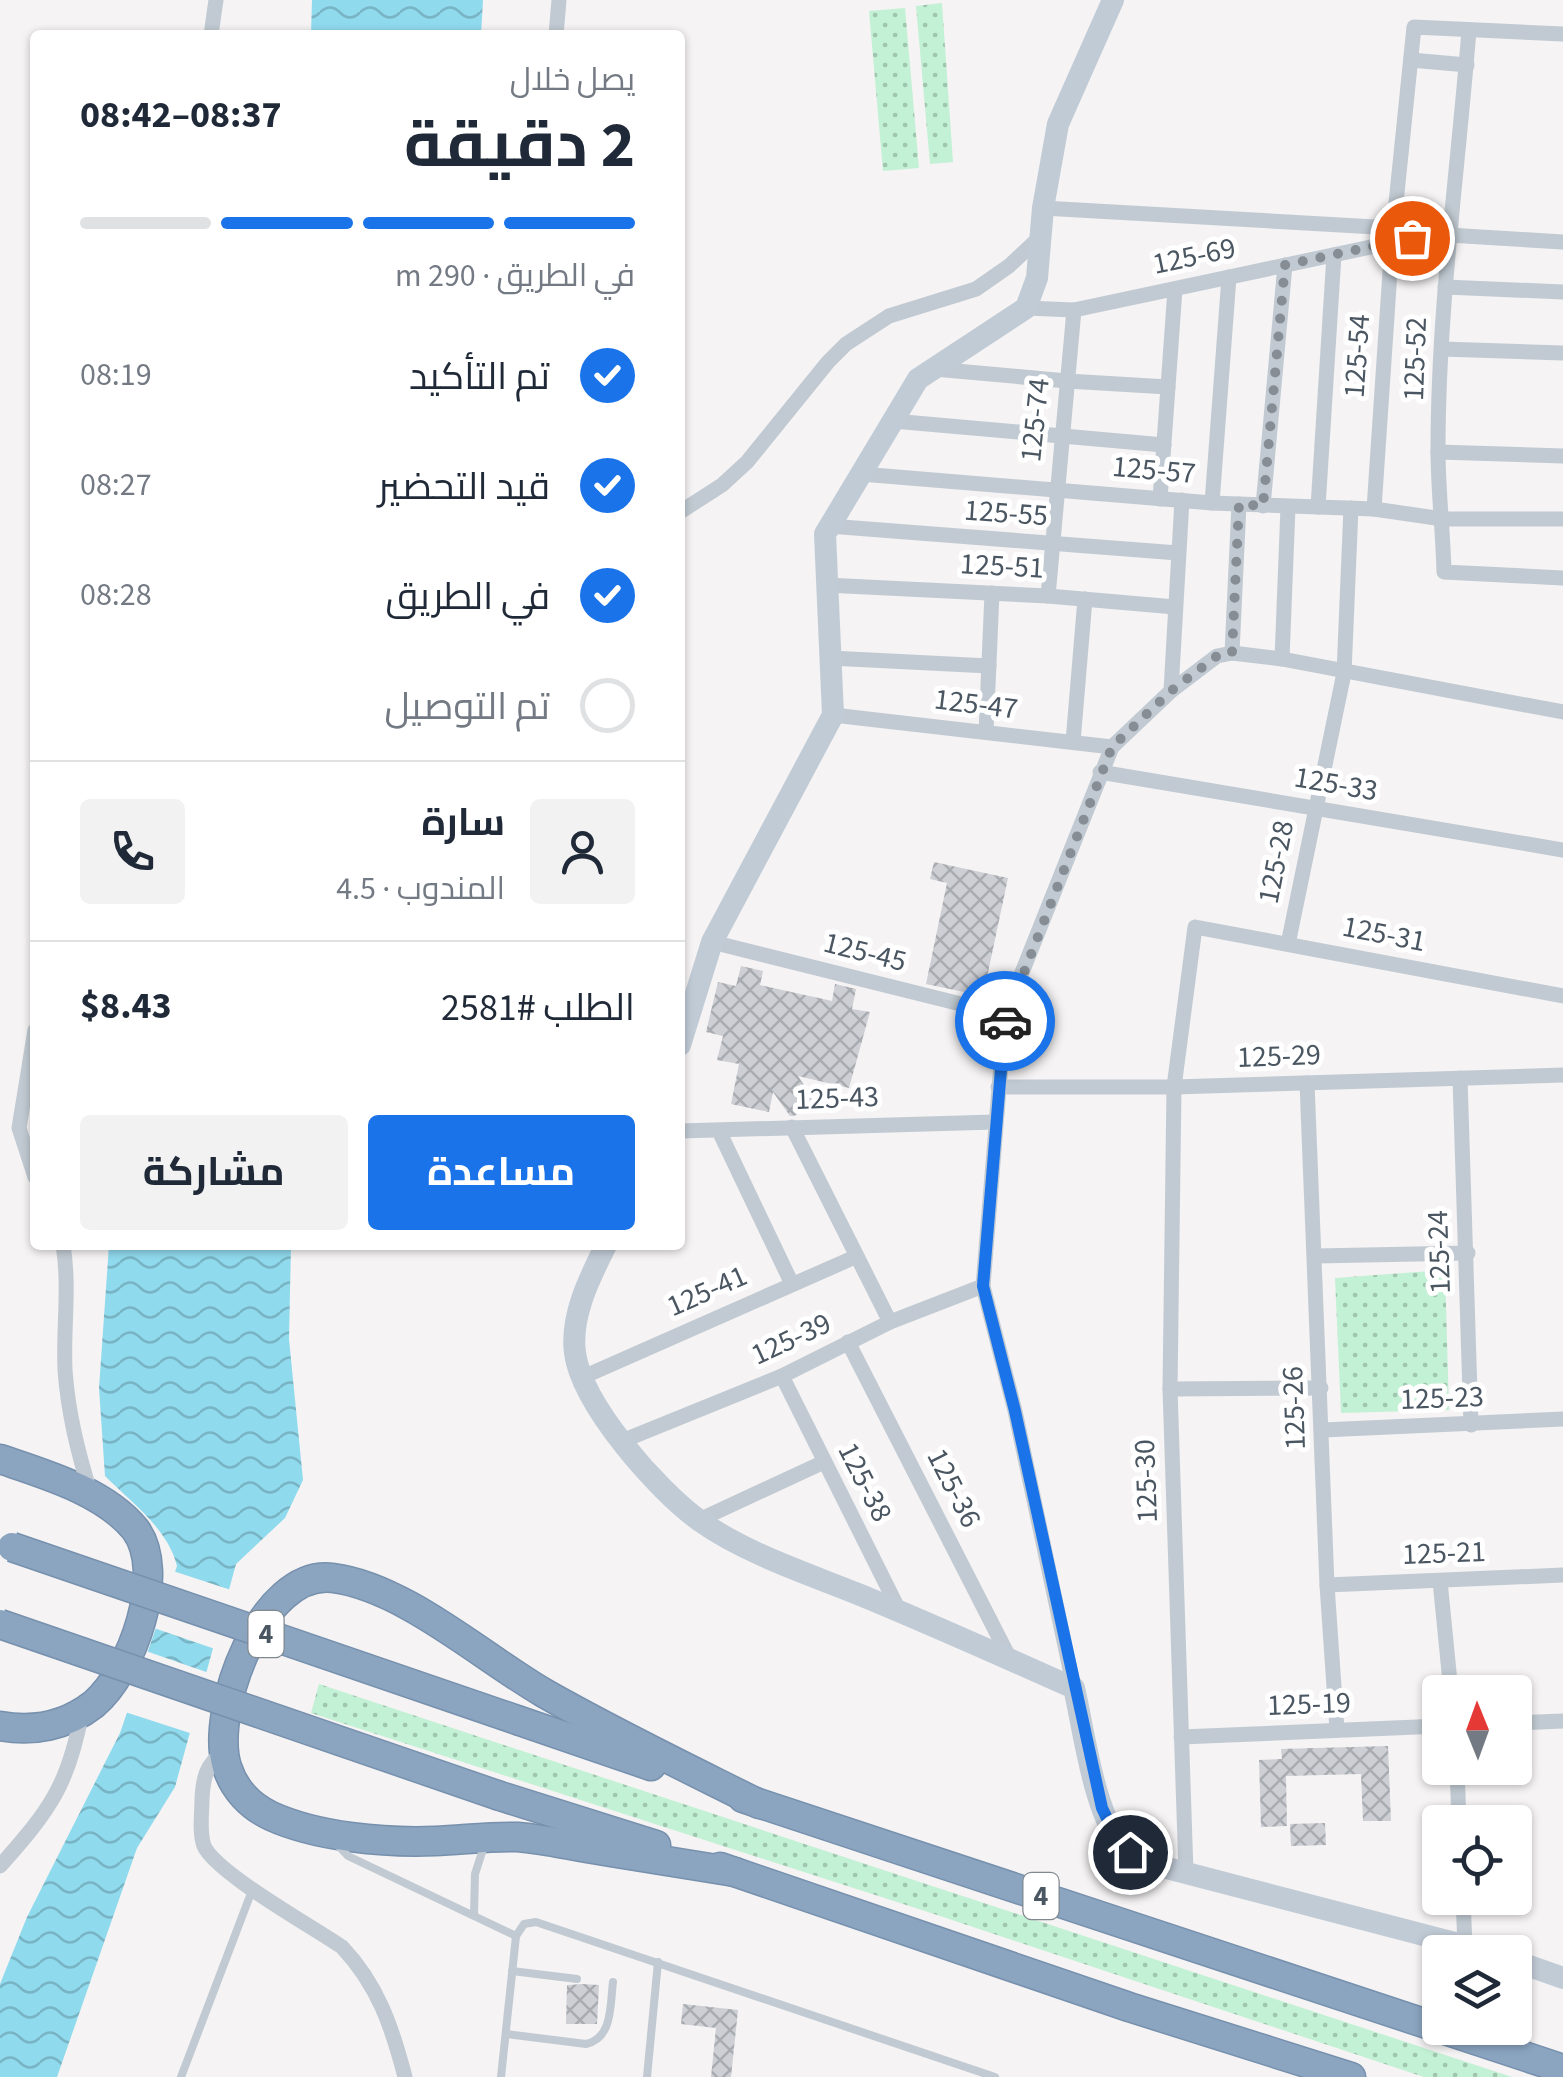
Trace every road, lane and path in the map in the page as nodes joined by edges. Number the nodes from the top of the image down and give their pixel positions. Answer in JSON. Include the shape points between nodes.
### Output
{"nodes":[{"id":1,"x":216,"y":0,"type":"edge"},
{"id":2,"x":559,"y":0,"type":"edge"},
{"id":3,"x":1113,"y":0,"type":"edge"},
{"id":4,"x":211,"y":30,"type":"edge"},
{"id":5,"x":556,"y":30,"type":"edge"},
{"id":6,"x":1470,"y":30,"type":"junction"},
{"id":7,"x":1563,"y":34,"type":"edge"},
{"id":8,"x":1411,"y":60,"type":"junction"},
{"id":9,"x":1466,"y":64,"type":"junction"},
{"id":10,"x":1043,"y":208,"type":"junction"},
{"id":11,"x":1440,"y":234,"type":"junction"},
{"id":12,"x":1393,"y":235,"type":"junction"},
{"id":13,"x":1040,"y":237,"type":"junction"},
{"id":14,"x":1563,"y":242,"type":"edge"},
{"id":15,"x":1334,"y":255,"type":"junction"},
{"id":16,"x":1285,"y":265,"type":"junction"},
{"id":17,"x":1228,"y":277,"type":"junction"},
{"id":18,"x":1446,"y":287,"type":"junction"},
{"id":19,"x":1175,"y":288,"type":"junction"},
{"id":20,"x":1563,"y":292,"type":"edge"},
{"id":21,"x":1026,"y":308,"type":"junction"},
{"id":22,"x":1074,"y":310,"type":"junction"},
{"id":23,"x":1442,"y":349,"type":"junction"},
{"id":24,"x":1563,"y":353,"type":"edge"},
{"id":25,"x":934,"y":369,"type":"junction"},
{"id":26,"x":1066,"y":382,"type":"junction"},
{"id":27,"x":1168,"y":387,"type":"junction"},
{"id":28,"x":893,"y":422,"type":"junction"},
{"id":29,"x":1061,"y":436,"type":"junction"},
{"id":30,"x":1164,"y":445,"type":"junction"},
{"id":31,"x":1438,"y":452,"type":"junction"},
{"id":32,"x":1563,"y":456,"type":"edge"},
{"id":33,"x":861,"y":474,"type":"junction"},
{"id":34,"x":1055,"y":490,"type":"junction"},
{"id":35,"x":1160,"y":498,"type":"junction"},
{"id":36,"x":1182,"y":500,"type":"junction"},
{"id":37,"x":1212,"y":503,"type":"junction"},
{"id":38,"x":1239,"y":504,"type":"junction"},
{"id":39,"x":1263,"y":506,"type":"junction"},
{"id":40,"x":1288,"y":506,"type":"junction"},
{"id":41,"x":1318,"y":507,"type":"junction"},
{"id":42,"x":1351,"y":508,"type":"junction"},
{"id":43,"x":685,"y":509,"type":"edge"},
{"id":44,"x":1374,"y":509,"type":"junction"},
{"id":45,"x":1563,"y":518,"type":"edge"},
{"id":46,"x":1443,"y":519,"type":"junction"},
{"id":47,"x":829,"y":526,"type":"junction"},
{"id":48,"x":1051,"y":544,"type":"junction"},
{"id":49,"x":1178,"y":553,"type":"junction"},
{"id":50,"x":1563,"y":578,"type":"edge"},
{"id":51,"x":826,"y":585,"type":"junction"},
{"id":52,"x":992,"y":593,"type":"junction"},
{"id":53,"x":1048,"y":596,"type":"junction"},
{"id":54,"x":1085,"y":599,"type":"junction"},
{"id":55,"x":1175,"y":607,"type":"junction"},
{"id":56,"x":1232,"y":653,"type":"junction"},
{"id":57,"x":830,"y":658,"type":"junction"},
{"id":58,"x":1282,"y":659,"type":"junction"},
{"id":59,"x":988,"y":666,"type":"junction"},
{"id":60,"x":1344,"y":674,"type":"junction"},
{"id":61,"x":1171,"y":691,"type":"junction"},
{"id":62,"x":1563,"y":712,"type":"edge"},
{"id":63,"x":833,"y":715,"type":"junction"},
{"id":64,"x":986,"y":732,"type":"junction"},
{"id":65,"x":1073,"y":742,"type":"junction"},
{"id":66,"x":1112,"y":747,"type":"junction"},
{"id":67,"x":1100,"y":772,"type":"junction"},
{"id":68,"x":1314,"y":808,"type":"junction"},
{"id":69,"x":1563,"y":850,"type":"edge"},
{"id":70,"x":1195,"y":927,"type":"joint"},
{"id":71,"x":712,"y":942,"type":"junction"},
{"id":72,"x":1288,"y":944,"type":"junction"},
{"id":73,"x":1563,"y":996,"type":"edge"},
{"id":74,"x":1006,"y":1015,"type":"junction"},
{"id":75,"x":685,"y":1029,"type":"edge"},
{"id":76,"x":30,"y":1061,"type":"edge"},
{"id":77,"x":1563,"y":1074,"type":"edge"},
{"id":78,"x":1460,"y":1078,"type":"junction"},
{"id":79,"x":1307,"y":1083,"type":"junction"},
{"id":80,"x":998,"y":1087,"type":"junction"},
{"id":81,"x":1174,"y":1087,"type":"junction"},
{"id":82,"x":995,"y":1122,"type":"junction"},
{"id":83,"x":792,"y":1127,"type":"junction"},
{"id":84,"x":685,"y":1130,"type":"edge"},
{"id":85,"x":720,"y":1131,"type":"junction"},
{"id":86,"x":30,"y":1162,"type":"edge"},
{"id":87,"x":64,"y":1250,"type":"edge"},
{"id":88,"x":604,"y":1250,"type":"edge"},
{"id":89,"x":1468,"y":1253,"type":"junction"},
{"id":90,"x":1315,"y":1256,"type":"junction"},
{"id":91,"x":855,"y":1257,"type":"junction"},
{"id":92,"x":792,"y":1284,"type":"junction"},
{"id":93,"x":983,"y":1286,"type":"junction"},
{"id":94,"x":890,"y":1322,"type":"junction"},
{"id":95,"x":848,"y":1342,"type":"junction"},
{"id":96,"x":782,"y":1376,"type":"junction"},
{"id":97,"x":583,"y":1377,"type":"junction"},
{"id":98,"x":1321,"y":1388,"type":"junction"},
{"id":99,"x":1170,"y":1389,"type":"junction"},
{"id":100,"x":1563,"y":1419,"type":"edge"},
{"id":101,"x":1471,"y":1425,"type":"junction"},
{"id":102,"x":1323,"y":1430,"type":"junction"},
{"id":103,"x":622,"y":1441,"type":"junction"},
{"id":104,"x":0,"y":1459,"type":"edge"},
{"id":105,"x":824,"y":1462,"type":"junction"},
{"id":106,"x":92,"y":1497,"type":"junction"},
{"id":107,"x":699,"y":1520,"type":"junction"},
{"id":108,"x":6,"y":1546,"type":"edge"},
{"id":109,"x":1563,"y":1575,"type":"edge"},
{"id":110,"x":1440,"y":1580,"type":"junction"},
{"id":111,"x":1326,"y":1585,"type":"junction"},
{"id":112,"x":900,"y":1612,"type":"junction"},
{"id":113,"x":0,"y":1624,"type":"edge"},
{"id":114,"x":1010,"y":1659,"type":"junction"},
{"id":115,"x":1450,"y":1675,"type":"edge"},
{"id":116,"x":1074,"y":1688,"type":"junction"},
{"id":117,"x":82,"y":1711,"type":"junction"},
{"id":118,"x":1563,"y":1721,"type":"edge"},
{"id":119,"x":1532,"y":1722,"type":"edge"},
{"id":120,"x":0,"y":1726,"type":"edge"},
{"id":121,"x":1422,"y":1727,"type":"edge"},
{"id":122,"x":1337,"y":1730,"type":"junction"},
{"id":123,"x":1181,"y":1737,"type":"junction"},
{"id":124,"x":224,"y":1752,"type":"junction"},
{"id":125,"x":760,"y":1804,"type":"junction"},
{"id":126,"x":330,"y":1831,"type":"junction"},
{"id":127,"x":489,"y":1837,"type":"junction"},
{"id":128,"x":0,"y":1866,"type":"edge"},
{"id":129,"x":734,"y":1872,"type":"junction"},
{"id":130,"x":1186,"y":1872,"type":"junction"},
{"id":131,"x":253,"y":1888,"type":"junction"},
{"id":132,"x":474,"y":1914,"type":"junction"},
{"id":133,"x":1424,"y":1935,"type":"edge"},
{"id":134,"x":516,"y":1936,"type":"junction"},
{"id":135,"x":658,"y":1962,"type":"junction"},
{"id":136,"x":1532,"y":1966,"type":"edge"},
{"id":137,"x":512,"y":1971,"type":"junction"},
{"id":138,"x":1563,"y":1978,"type":"edge"},
{"id":139,"x":577,"y":1979,"type":"dead end"},
{"id":140,"x":613,"y":1982,"type":"dead end"},
{"id":141,"x":506,"y":2034,"type":"junction"},
{"id":142,"x":1563,"y":2069,"type":"edge"},
{"id":143,"x":180,"y":2077,"type":"edge"},
{"id":144,"x":405,"y":2077,"type":"edge"},
{"id":145,"x":501,"y":2077,"type":"edge"},
{"id":146,"x":647,"y":2077,"type":"edge"},
{"id":147,"x":995,"y":2077,"type":"edge"},
{"id":148,"x":1351,"y":2077,"type":"edge"}],
"edges":[{"from":1,"to":4,"type":"street"},
{"from":2,"to":5,"type":"street"},
{"from":3,"to":10,"type":"street","via":[[1058,124]]},
{"from":6,"to":7,"type":"street"},
{"from":6,"to":8,"type":"street","name":"125-54","via":[[1414,27]]},
{"from":6,"to":9,"type":"street","name":"125-52"},
{"from":8,"to":9,"type":"street"},
{"from":8,"to":12,"type":"street","name":"125-54"},
{"from":9,"to":11,"type":"street","name":"125-52"},
{"from":10,"to":12,"type":"street"},
{"from":10,"to":13,"type":"street"},
{"from":11,"to":12,"type":"street","name":"125-69"},
{"from":11,"to":14,"type":"street","name":"125-69"},
{"from":11,"to":18,"type":"street","name":"125-52"},
{"from":12,"to":15,"type":"street","name":"125-69"},
{"from":12,"to":44,"type":"street","name":"125-54"},
{"from":13,"to":21,"type":"street"},
{"from":13,"to":43,"type":"street","via":[[976,289],[889,316],[846,344],[747,462]]},
{"from":15,"to":16,"type":"street","name":"125-69"},
{"from":15,"to":41,"type":"street"},
{"from":16,"to":17,"type":"street","name":"125-69"},
{"from":16,"to":39,"type":"street"},
{"from":17,"to":19,"type":"street","name":"125-69"},
{"from":17,"to":37,"type":"street"},
{"from":18,"to":20,"type":"street"},
{"from":18,"to":23,"type":"street","name":"125-52"},
{"from":19,"to":22,"type":"street","name":"125-69"},
{"from":19,"to":27,"type":"street"},
{"from":21,"to":22,"type":"street","name":"125-69"},
{"from":21,"to":25,"type":"street"},
{"from":22,"to":26,"type":"street","name":"125-74"},
{"from":23,"to":24,"type":"street"},
{"from":23,"to":31,"type":"street","name":"125-52"},
{"from":25,"to":26,"type":"street"},
{"from":25,"to":28,"type":"street","via":[[918,379]]},
{"from":26,"to":27,"type":"street"},
{"from":26,"to":29,"type":"street","name":"125-74"},
{"from":27,"to":30,"type":"street"},
{"from":28,"to":29,"type":"street"},
{"from":28,"to":33,"type":"street"},
{"from":29,"to":30,"type":"street"},
{"from":29,"to":34,"type":"street","name":"125-74"},
{"from":30,"to":35,"type":"street"},
{"from":31,"to":32,"type":"street"},
{"from":31,"to":46,"type":"street","name":"125-52"},
{"from":33,"to":34,"type":"street","name":"125-57"},
{"from":33,"to":47,"type":"street"},
{"from":34,"to":35,"type":"street","name":"125-57"},
{"from":34,"to":48,"type":"street","name":"125-74"},
{"from":35,"to":36,"type":"street","name":"125-57"},
{"from":36,"to":37,"type":"street","name":"125-57"},
{"from":36,"to":49,"type":"street"},
{"from":37,"to":38,"type":"street","name":"125-57"},
{"from":38,"to":39,"type":"street","name":"125-57"},
{"from":38,"to":56,"type":"street"},
{"from":39,"to":40,"type":"street","name":"125-57"},
{"from":40,"to":41,"type":"street","name":"125-57"},
{"from":40,"to":58,"type":"street"},
{"from":41,"to":42,"type":"street","name":"125-57"},
{"from":42,"to":44,"type":"street","name":"125-57"},
{"from":42,"to":60,"type":"street","name":"125-28"},
{"from":44,"to":46,"type":"street","name":"125-57"},
{"from":45,"to":46,"type":"street","name":"125-57"},
{"from":46,"to":50,"type":"street","name":"125-52","via":[[1444,572]]},
{"from":47,"to":48,"type":"street","name":"125-55"},
{"from":47,"to":51,"type":"street"},
{"from":48,"to":49,"type":"street","name":"125-55"},
{"from":48,"to":53,"type":"street","name":"125-74"},
{"from":49,"to":55,"type":"street"},
{"from":51,"to":52,"type":"street","name":"125-51"},
{"from":51,"to":57,"type":"street"},
{"from":52,"to":53,"type":"street","name":"125-51"},
{"from":52,"to":59,"type":"street"},
{"from":53,"to":54,"type":"street","name":"125-51"},
{"from":54,"to":55,"type":"street","name":"125-51"},
{"from":54,"to":65,"type":"street"},
{"from":55,"to":61,"type":"street"},
{"from":56,"to":58,"type":"street"},
{"from":56,"to":61,"type":"street","via":[[1217,656]]},
{"from":57,"to":59,"type":"street"},
{"from":57,"to":63,"type":"street"},
{"from":58,"to":60,"type":"street"},
{"from":59,"to":64,"type":"street"},
{"from":60,"to":62,"type":"street"},
{"from":60,"to":68,"type":"street","name":"125-28"},
{"from":61,"to":66,"type":"street"},
{"from":63,"to":64,"type":"street","name":"125-47"},
{"from":63,"to":71,"type":"street"},
{"from":64,"to":65,"type":"street","name":"125-47"},
{"from":65,"to":66,"type":"street","name":"125-47"},
{"from":66,"to":67,"type":"street"},
{"from":67,"to":68,"type":"street","name":"125-33"},
{"from":67,"to":74,"type":"street"},
{"from":68,"to":69,"type":"street","name":"125-33"},
{"from":68,"to":72,"type":"street","name":"125-28"},
{"from":70,"to":72,"type":"street","name":"125-31"},
{"from":70,"to":81,"type":"street","name":"125-30"},
{"from":71,"to":74,"type":"street","name":"125-45"},
{"from":71,"to":75,"type":"street"},
{"from":72,"to":73,"type":"street","name":"125-31"},
{"from":74,"to":80,"type":"street"},
{"from":76,"to":86,"type":"street","via":[[19,1128]]},
{"from":77,"to":78,"type":"street","name":"125-29"},
{"from":78,"to":79,"type":"street","name":"125-29"},
{"from":78,"to":89,"type":"street","name":"125-24"},
{"from":79,"to":81,"type":"street","name":"125-29"},
{"from":79,"to":90,"type":"street","name":"125-26"},
{"from":80,"to":81,"type":"street","name":"125-29"},
{"from":80,"to":82,"type":"street"},
{"from":81,"to":99,"type":"street","name":"125-30"},
{"from":82,"to":83,"type":"street","name":"125-43"},
{"from":82,"to":93,"type":"street"},
{"from":83,"to":85,"type":"street","name":"125-43"},
{"from":83,"to":91,"type":"street"},
{"from":84,"to":85,"type":"street","name":"125-43"},
{"from":85,"to":92,"type":"street"},
{"from":87,"to":106,"type":"street","via":[[69,1406]]},
{"from":88,"to":97,"type":"street","via":[[574,1336]]},
{"from":89,"to":90,"type":"street"},
{"from":89,"to":101,"type":"street","name":"125-24"},
{"from":90,"to":98,"type":"street","name":"125-26"},
{"from":91,"to":92,"type":"street","name":"125-41"},
{"from":91,"to":94,"type":"street"},
{"from":92,"to":97,"type":"street","name":"125-41"},
{"from":93,"to":94,"type":"street","name":"125-39"},
{"from":93,"to":116,"type":"street"},
{"from":94,"to":95,"type":"street","name":"125-39"},
{"from":95,"to":96,"type":"street","name":"125-39"},
{"from":95,"to":114,"type":"street","name":"125-36"},
{"from":96,"to":103,"type":"street","name":"125-39"},
{"from":96,"to":105,"type":"street","name":"125-38"},
{"from":97,"to":103,"type":"street"},
{"from":98,"to":99,"type":"street"},
{"from":98,"to":102,"type":"street","name":"125-26"},
{"from":99,"to":123,"type":"street","name":"125-30"},
{"from":100,"to":101,"type":"street","name":"125-23"},
{"from":101,"to":102,"type":"street","name":"125-23"},
{"from":102,"to":111,"type":"street","name":"125-26"},
{"from":103,"to":107,"type":"street"},
{"from":104,"to":106,"type":"highway"},
{"from":105,"to":107,"type":"street"},
{"from":105,"to":112,"type":"street","name":"125-38"},
{"from":106,"to":117,"type":"highway","via":[[134,1529],[148,1572],[131,1647],[102,1695]]},
{"from":107,"to":112,"type":"street"},
{"from":108,"to":125,"type":"highway","number":"4","bridge":true},
{"from":109,"to":110,"type":"street","name":"125-21"},
{"from":110,"to":111,"type":"street","name":"125-21"},
{"from":110,"to":115,"type":"street"},
{"from":111,"to":122,"type":"street","name":"125-26"},
{"from":112,"to":114,"type":"street"},
{"from":113,"to":129,"type":"highway","bridge":true},
{"from":114,"to":116,"type":"street"},
{"from":116,"to":130,"type":"street","via":[[1102,1808],[1116,1837],[1142,1858]]},
{"from":117,"to":120,"type":"highway","via":[[50,1726]]},
{"from":117,"to":128,"type":"street","via":[[69,1772],[38,1823]]},
{"from":118,"to":119,"type":"street"},
{"from":121,"to":122,"type":"street","name":"125-19"},
{"from":122,"to":123,"type":"street","name":"125-19"},
{"from":123,"to":130,"type":"street","name":"125-30"},
{"from":124,"to":125,"type":"highway","via":[[230,1697],[269,1610],[293,1587],[334,1578],[409,1606],[542,1692]]},
{"from":124,"to":126,"type":"highway","via":[[245,1799],[276,1818]]},
{"from":124,"to":131,"type":"street","via":[[205,1773],[202,1835],[212,1858]]},
{"from":125,"to":142,"type":"highway","number":"4"},
{"from":126,"to":127,"type":"highway","via":[[419,1841]]},
{"from":126,"to":132,"type":"lane","via":[[348,1856]]},
{"from":127,"to":129,"type":"highway"},
{"from":127,"to":132,"type":"lane","via":[[475,1874]]},
{"from":129,"to":148,"type":"highway"},
{"from":130,"to":133,"type":"street"},
{"from":131,"to":143,"type":"lane"},
{"from":131,"to":144,"type":"street","via":[[356,1962],[387,2014]]},
{"from":132,"to":134,"type":"lane"},
{"from":134,"to":135,"type":"lane","via":[[524,1924],[536,1922]]},
{"from":134,"to":137,"type":"lane"},
{"from":135,"to":146,"type":"lane"},
{"from":135,"to":147,"type":"lane"},
{"from":136,"to":138,"type":"street"},
{"from":137,"to":139,"type":"lane"},
{"from":137,"to":141,"type":"lane"},
{"from":140,"to":141,"type":"lane","via":[[606,2027],[597,2041]]},
{"from":141,"to":145,"type":"lane"}]}
